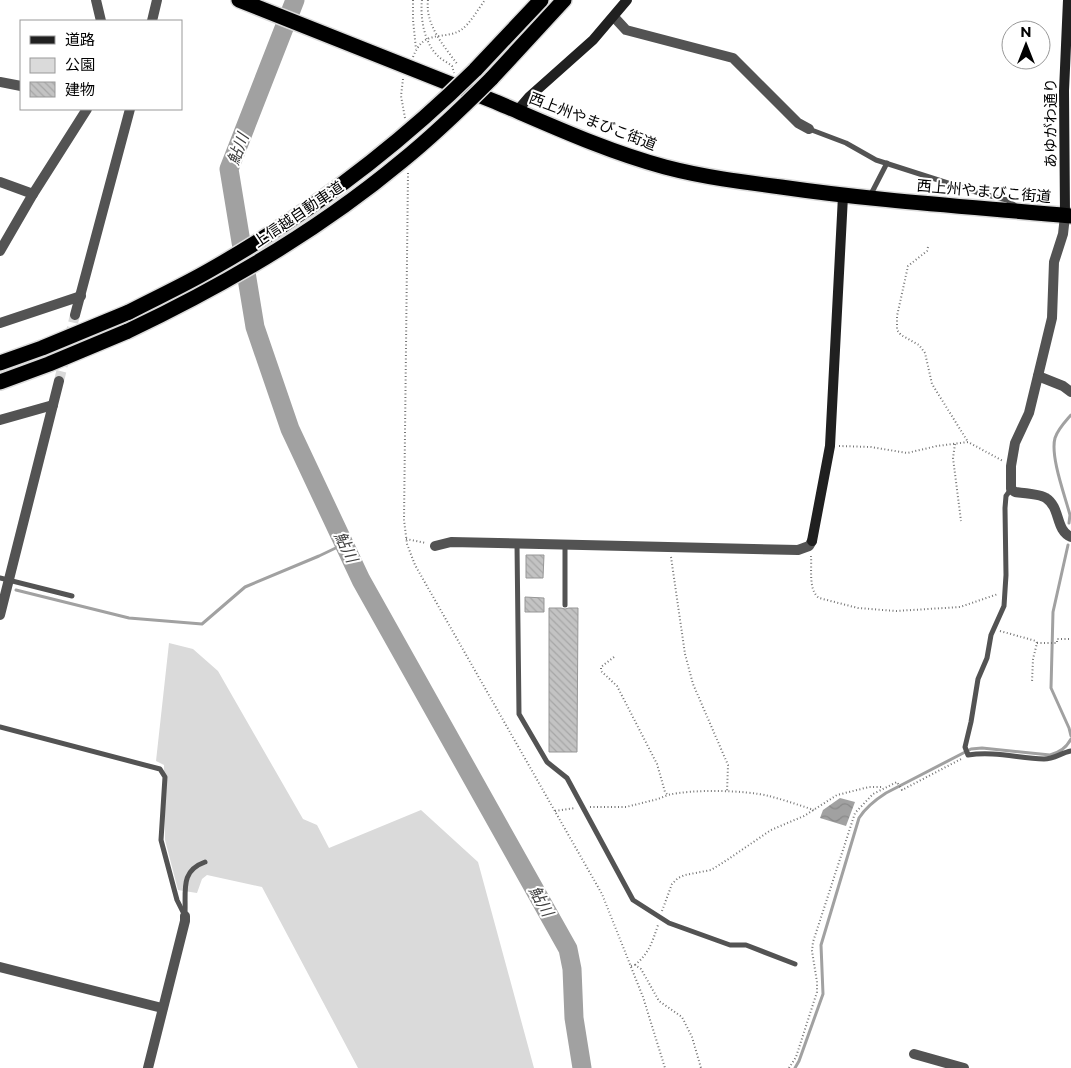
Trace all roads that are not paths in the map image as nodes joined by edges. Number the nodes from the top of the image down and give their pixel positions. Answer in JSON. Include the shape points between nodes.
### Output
{"nodes":[{"id":1,"x":96,"y":0,"type":"edge"},
{"id":2,"x":157,"y":0,"type":"edge"},
{"id":3,"x":541,"y":0,"type":"edge"},
{"id":4,"x":564,"y":0,"type":"edge"},
{"id":5,"x":627,"y":0,"type":"edge"},
{"id":6,"x":1068,"y":0,"type":"edge"},
{"id":7,"x":245,"y":2,"type":"edge"},
{"id":8,"x":614,"y":17,"type":"junction"},
{"id":9,"x":101,"y":20,"type":"edge"},
{"id":10,"x":152,"y":20,"type":"edge"},
{"id":11,"x":0,"y":82,"type":"edge"},
{"id":12,"x":20,"y":86,"type":"edge"},
{"id":13,"x":86,"y":110,"type":"edge"},
{"id":14,"x":130,"y":110,"type":"edge"},
{"id":15,"x":517,"y":111,"type":"junction"},
{"id":16,"x":809,"y":129,"type":"joint"},
{"id":17,"x":887,"y":164,"type":"junction"},
{"id":18,"x":0,"y":182,"type":"edge"},
{"id":19,"x":33,"y":194,"type":"junction"},
{"id":20,"x":843,"y":196,"type":"junction"},
{"id":21,"x":868,"y":199,"type":"junction"},
{"id":22,"x":1017,"y":212,"type":"junction"},
{"id":23,"x":1068,"y":216,"type":"edge"},
{"id":24,"x":4,"y":235,"type":"edge"},
{"id":25,"x":0,"y":251,"type":"edge"},
{"id":26,"x":80,"y":296,"type":"junction"},
{"id":27,"x":75,"y":315,"type":"tunnel mouth"},
{"id":28,"x":0,"y":323,"type":"edge"},
{"id":29,"x":0,"y":363,"type":"edge"},
{"id":30,"x":1038,"y":376,"type":"junction"},
{"id":31,"x":59,"y":381,"type":"tunnel mouth"},
{"id":32,"x":0,"y":382,"type":"edge"},
{"id":33,"x":1071,"y":392,"type":"edge"},
{"id":34,"x":53,"y":405,"type":"junction"},
{"id":35,"x":0,"y":420,"type":"edge"},
{"id":36,"x":1011,"y":489,"type":"junction"},
{"id":37,"x":1071,"y":537,"type":"edge"},
{"id":38,"x":517,"y":544,"type":"junction"},
{"id":39,"x":565,"y":545,"type":"junction"},
{"id":40,"x":435,"y":546,"type":"road end"},
{"id":41,"x":4,"y":579,"type":"edge"},
{"id":42,"x":72,"y":596,"type":"dead end"},
{"id":43,"x":565,"y":605,"type":"dead end"},
{"id":44,"x":0,"y":615,"type":"edge"},
{"id":45,"x":0,"y":727,"type":"edge"},
{"id":46,"x":1071,"y":751,"type":"edge"},
{"id":47,"x":205,"y":862,"type":"dead end"},
{"id":48,"x":185,"y":916,"type":"junction"},
{"id":49,"x":795,"y":964,"type":"dead end"},
{"id":50,"x":0,"y":967,"type":"edge"},
{"id":51,"x":162,"y":1008,"type":"junction"},
{"id":52,"x":914,"y":1054,"type":"dead end"},
{"id":53,"x":148,"y":1068,"type":"edge"},
{"id":54,"x":964,"y":1068,"type":"edge"}],
"edges":[{"from":1,"to":9,"type":"street"},
{"from":2,"to":10,"type":"street"},
{"from":3,"to":29,"type":"highway","name":"上信越自動車道","bridge":true,"via":[[475,70],[417,124],[335,190],[266,237],[129,312]]},
{"from":4,"to":32,"type":"highway","name":"上信越自動車道","bridge":true,"via":[[461,109],[403,160],[311,228],[216,287],[128,332]]},
{"from":5,"to":8,"type":"street"},
{"from":6,"to":23,"type":"street","name":"あゆがわ通り","via":[[1064,91]]},
{"from":7,"to":15,"type":"highway","name":"西上州やまびこ街道","via":[[404,69]]},
{"from":8,"to":15,"type":"street"},
{"from":8,"to":16,"type":"street","via":[[626,30],[733,58],[798,123]]},
{"from":11,"to":12,"type":"street"},
{"from":13,"to":19,"type":"street"},
{"from":14,"to":26,"type":"street"},
{"from":15,"to":20,"type":"highway","name":"西上州やまびこ街道","via":[[613,151],[666,167]]},
{"from":16,"to":17,"type":"lane"},
{"from":17,"to":21,"type":"lane"},
{"from":17,"to":22,"type":"lane","via":[[1007,200],[1016,206]]},
{"from":18,"to":19,"type":"street"},
{"from":19,"to":24,"type":"street"},
{"from":20,"to":21,"type":"highway","name":"西上州やまびこ街道"},
{"from":20,"to":39,"type":"street","via":[[830,446],[810,544],[798,550]]},
{"from":21,"to":22,"type":"highway","name":"西上州やまびこ街道"},
{"from":22,"to":23,"type":"highway","name":"西上州やまびこ街道"},
{"from":23,"to":30,"type":"street","via":[[1054,262],[1052,318]]},
{"from":24,"to":25,"type":"street"},
{"from":26,"to":27,"type":"street"},
{"from":26,"to":28,"type":"street"},
{"from":30,"to":33,"type":"street"},
{"from":30,"to":36,"type":"street","via":[[1029,413],[1016,443]]},
{"from":31,"to":34,"type":"street"},
{"from":34,"to":35,"type":"street"},
{"from":34,"to":41,"type":"street"},
{"from":36,"to":37,"type":"street","via":[[1046,497],[1056,509],[1062,529]]},
{"from":36,"to":46,"type":"lane","via":[[1006,496],[1005,508],[1004,606],[978,680],[967,752],[1045,759]]},
{"from":38,"to":39,"type":"street"},
{"from":38,"to":40,"type":"street","via":[[450,542]]},
{"from":38,"to":49,"type":"lane","via":[[518,709],[547,762],[568,778],[633,900],[660,918],[730,945],[746,945]]},
{"from":39,"to":43,"type":"lane"},
{"from":41,"to":42,"type":"lane"},
{"from":41,"to":44,"type":"street"},
{"from":45,"to":48,"type":"lane","via":[[160,768],[165,777],[161,840],[177,900]]},
{"from":47,"to":48,"type":"lane","via":[[190,870],[186,879]]},
{"from":48,"to":51,"type":"street"},
{"from":50,"to":51,"type":"street"},
{"from":51,"to":53,"type":"street"},
{"from":52,"to":54,"type":"street"}]}
